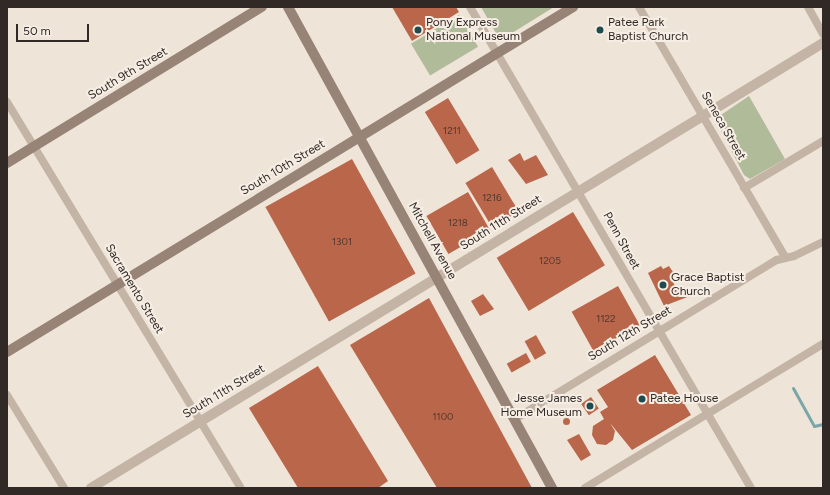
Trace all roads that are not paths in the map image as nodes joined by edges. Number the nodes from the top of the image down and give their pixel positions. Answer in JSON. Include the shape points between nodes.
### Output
{"nodes":[{"id":1,"x":262,"y":7,"type":"edge"},
{"id":2,"x":288,"y":7,"type":"edge"},
{"id":3,"x":470,"y":7,"type":"edge"},
{"id":4,"x":573,"y":7,"type":"edge"},
{"id":5,"x":639,"y":7,"type":"edge"},
{"id":6,"x":808,"y":7,"type":"edge"},
{"id":7,"x":823,"y":34,"type":"edge"},
{"id":8,"x":823,"y":43,"type":"edge"},
{"id":9,"x":498,"y":53,"type":"junction"},
{"id":10,"x":7,"y":102,"type":"edge"},
{"id":11,"x":703,"y":115,"type":"junction"},
{"id":12,"x":359,"y":137,"type":"junction"},
{"id":13,"x":823,"y":141,"type":"edge"},
{"id":14,"x":34,"y":146,"type":"junction"},
{"id":15,"x":7,"y":163,"type":"edge"},
{"id":16,"x":744,"y":188,"type":"junction"},
{"id":17,"x":579,"y":190,"type":"junction"},
{"id":18,"x":823,"y":242,"type":"edge"},
{"id":19,"x":784,"y":258,"type":"junction"},
{"id":20,"x":438,"y":277,"type":"junction"},
{"id":21,"x":117,"y":284,"type":"junction"},
{"id":22,"x":658,"y":332,"type":"junction"},
{"id":23,"x":823,"y":344,"type":"edge"},
{"id":24,"x":7,"y":352,"type":"edge"},
{"id":25,"x":7,"y":395,"type":"edge"},
{"id":26,"x":706,"y":413,"type":"junction"},
{"id":27,"x":515,"y":419,"type":"junction"},
{"id":28,"x":200,"y":421,"type":"junction"},
{"id":29,"x":64,"y":488,"type":"edge"},
{"id":30,"x":91,"y":488,"type":"edge"},
{"id":31,"x":241,"y":488,"type":"edge"},
{"id":32,"x":552,"y":488,"type":"edge"},
{"id":33,"x":585,"y":488,"type":"edge"},
{"id":34,"x":751,"y":488,"type":"edge"}],
"edges":[{"from":1,"to":14,"type":"main road","name":"South 9th Street"},
{"from":2,"to":12,"type":"main road","name":"Mitchell Avenue"},
{"from":3,"to":9,"type":"street","name":"Penn Street"},
{"from":4,"to":9,"type":"main road","name":"South 10th Street"},
{"from":5,"to":11,"type":"street","name":"Seneca Street"},
{"from":6,"to":7,"type":"street"},
{"from":8,"to":11,"type":"street","name":"South 11th Street"},
{"from":9,"to":12,"type":"main road","name":"South 10th Street"},
{"from":9,"to":17,"type":"street","name":"Penn Street"},
{"from":10,"to":14,"type":"street","name":"Sacramento Street"},
{"from":11,"to":16,"type":"street","name":"Seneca Street"},
{"from":11,"to":17,"type":"street","name":"South 11th Street"},
{"from":12,"to":20,"type":"main road","name":"Mitchell Avenue"},
{"from":12,"to":21,"type":"main road","name":"South 10th Street"},
{"from":13,"to":16,"type":"street"},
{"from":14,"to":15,"type":"main road","name":"South 9th Street"},
{"from":14,"to":21,"type":"street","name":"Sacramento Street"},
{"from":16,"to":19,"type":"street","name":"Seneca Street"},
{"from":17,"to":20,"type":"street","name":"South 11th Street"},
{"from":17,"to":22,"type":"street","name":"Penn Street"},
{"from":18,"to":19,"type":"street","name":"South 12th Street"},
{"from":19,"to":22,"type":"street","name":"South 12th Street"},
{"from":20,"to":27,"type":"main road","name":"Mitchell Avenue"},
{"from":20,"to":28,"type":"street","name":"South 11th Street"},
{"from":21,"to":24,"type":"main road","name":"South 10th Street"},
{"from":21,"to":28,"type":"street","name":"Sacramento Street"},
{"from":22,"to":26,"type":"street","name":"Penn Street"},
{"from":22,"to":27,"type":"street","name":"South 12th Street"},
{"from":23,"to":26,"type":"street"},
{"from":25,"to":29,"type":"street"},
{"from":26,"to":33,"type":"street"},
{"from":26,"to":34,"type":"street","name":"Penn Street"},
{"from":27,"to":32,"type":"main road","name":"Mitchell Avenue"},
{"from":28,"to":30,"type":"street","name":"South 11th Street"},
{"from":28,"to":31,"type":"street","name":"Sacramento Street"}]}
